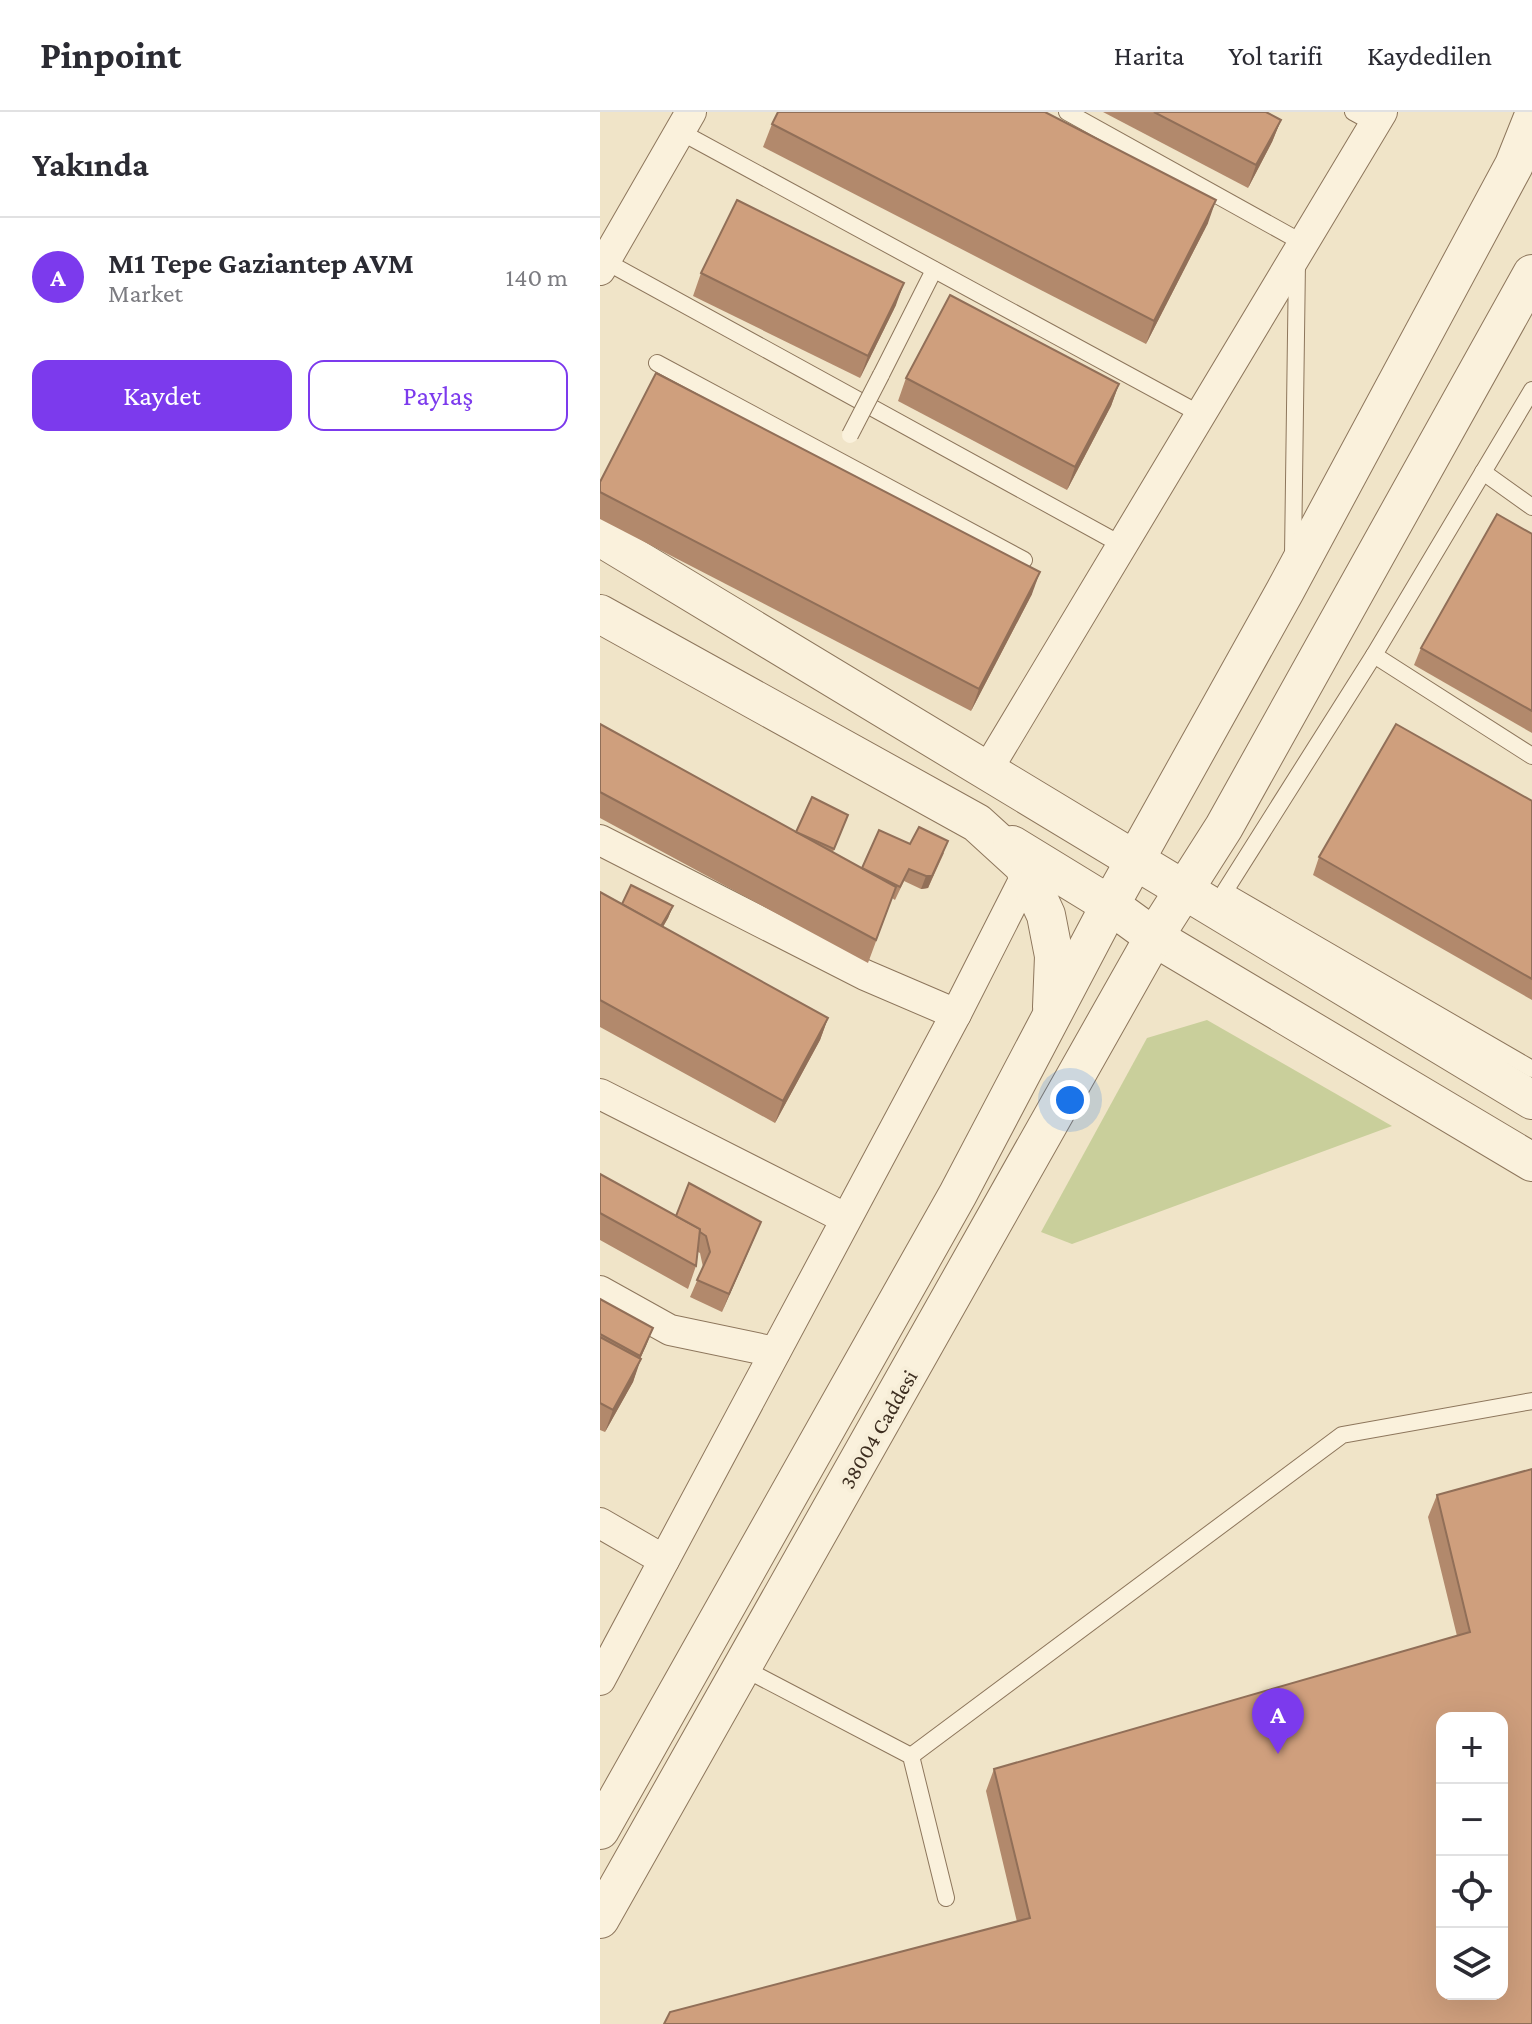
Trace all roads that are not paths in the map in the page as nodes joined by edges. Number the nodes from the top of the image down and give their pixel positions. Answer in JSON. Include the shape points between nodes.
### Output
{"nodes":[{"id":1,"x":1067,"y":112,"type":"edge"},
{"id":2,"x":1370,"y":116,"type":"edge"},
{"id":3,"x":1532,"y":120,"type":"edge"},
{"id":4,"x":685,"y":122,"type":"edge"},
{"id":5,"x":1300,"y":248,"type":"junction"},
{"id":6,"x":603,"y":265,"type":"edge"},
{"id":7,"x":934,"y":270,"type":"junction"},
{"id":8,"x":1532,"y":274,"type":"edge"},
{"id":9,"x":657,"y":363,"type":"dead end"},
{"id":10,"x":1532,"y":390,"type":"edge"},
{"id":11,"x":1200,"y":414,"type":"junction"},
{"id":12,"x":838,"y":460,"type":"junction"},
{"id":13,"x":1483,"y":472,"type":"junction"},
{"id":14,"x":1532,"y":507,"type":"edge"},
{"id":15,"x":600,"y":537,"type":"edge"},
{"id":16,"x":1122,"y":545,"type":"junction"},
{"id":17,"x":1024,"y":560,"type":"edge"},
{"id":18,"x":1293,"y":577,"type":"junction"},
{"id":19,"x":600,"y":614,"type":"edge"},
{"id":20,"x":1374,"y":655,"type":"junction"},
{"id":21,"x":1532,"y":756,"type":"edge"},
{"id":22,"x":986,"y":772,"type":"junction"},
{"id":23,"x":977,"y":823,"type":"junction"},
{"id":24,"x":600,"y":840,"type":"edge"},
{"id":25,"x":1135,"y":862,"type":"junction"},
{"id":26,"x":1027,"y":874,"type":"junction"},
{"id":27,"x":1183,"y":891,"type":"junction"},
{"id":28,"x":1110,"y":905,"type":"junction"},
{"id":29,"x":1154,"y":937,"type":"junction"},
{"id":30,"x":956,"y":1014,"type":"junction"},
{"id":31,"x":1051,"y":1019,"type":"junction"},
{"id":32,"x":1532,"y":1069,"type":"edge"},
{"id":33,"x":600,"y":1094,"type":"edge"},
{"id":34,"x":1532,"y":1100,"type":"edge"},
{"id":35,"x":1532,"y":1162,"type":"edge"},
{"id":36,"x":845,"y":1218,"type":"junction"},
{"id":37,"x":600,"y":1291,"type":"edge"},
{"id":38,"x":775,"y":1352,"type":"junction"},
{"id":39,"x":1532,"y":1401,"type":"edge"},
{"id":40,"x":600,"y":1523,"type":"edge"},
{"id":41,"x":664,"y":1560,"type":"junction"},
{"id":42,"x":706,"y":1642,"type":"junction"},
{"id":43,"x":743,"y":1668,"type":"junction"},
{"id":44,"x":600,"y":1680,"type":"edge"},
{"id":45,"x":911,"y":1756,"type":"junction"},
{"id":46,"x":600,"y":1830,"type":"edge"},
{"id":47,"x":946,"y":1898,"type":"dead end"},
{"id":48,"x":600,"y":1919,"type":"edge"}],
"edges":[{"from":1,"to":5,"type":"lane"},
{"from":2,"to":5,"type":"street"},
{"from":3,"to":18,"type":"street","name":"38004 Caddesi","via":[[1514,165]]},
{"from":4,"to":6,"type":"street"},
{"from":4,"to":7,"type":"lane"},
{"from":5,"to":11,"type":"street"},
{"from":5,"to":18,"type":"lane"},
{"from":6,"to":16,"type":"lane"},
{"from":7,"to":11,"type":"lane"},
{"from":7,"to":12,"type":"lane","bridge":true},
{"from":8,"to":27,"type":"street","name":"38004 Caddesi"},
{"from":9,"to":12,"type":"lane"},
{"from":10,"to":13,"type":"lane"},
{"from":11,"to":16,"type":"street"},
{"from":12,"to":17,"type":"lane"},
{"from":13,"to":14,"type":"lane"},
{"from":13,"to":20,"type":"lane"},
{"from":15,"to":22,"type":"street"},
{"from":16,"to":22,"type":"street"},
{"from":18,"to":25,"type":"street","name":"38004 Caddesi"},
{"from":19,"to":23,"type":"street"},
{"from":20,"to":21,"type":"lane"},
{"from":20,"to":32,"type":"lane","via":[[1225,891]]},
{"from":22,"to":25,"type":"street"},
{"from":23,"to":26,"type":"street"},
{"from":23,"to":28,"type":"street"},
{"from":24,"to":30,"type":"street","via":[[865,975]]},
{"from":25,"to":27,"type":"street"},
{"from":25,"to":28,"type":"street","name":"38004 Caddesi"},
{"from":26,"to":30,"type":"street"},
{"from":26,"to":31,"type":"street","via":[[1046,915],[1054,956]]},
{"from":27,"to":29,"type":"street","name":"38004 Caddesi"},
{"from":27,"to":34,"type":"street"},
{"from":28,"to":29,"type":"street"},
{"from":28,"to":31,"type":"street","name":"38004 Caddesi"},
{"from":29,"to":35,"type":"street"},
{"from":29,"to":43,"type":"street","name":"38004 Caddesi"},
{"from":30,"to":36,"type":"street"},
{"from":31,"to":42,"type":"street","name":"38004 Caddesi"},
{"from":33,"to":36,"type":"street"},
{"from":36,"to":38,"type":"street"},
{"from":37,"to":38,"type":"street","via":[[670,1330]]},
{"from":38,"to":41,"type":"street"},
{"from":39,"to":45,"type":"lane","via":[[1342,1435]]},
{"from":40,"to":41,"type":"street"},
{"from":41,"to":44,"type":"street"},
{"from":42,"to":43,"type":"street"},
{"from":42,"to":46,"type":"street","name":"38004 Caddesi"},
{"from":43,"to":45,"type":"lane"},
{"from":43,"to":48,"type":"street","name":"38004 Caddesi"},
{"from":45,"to":47,"type":"lane"}]}
